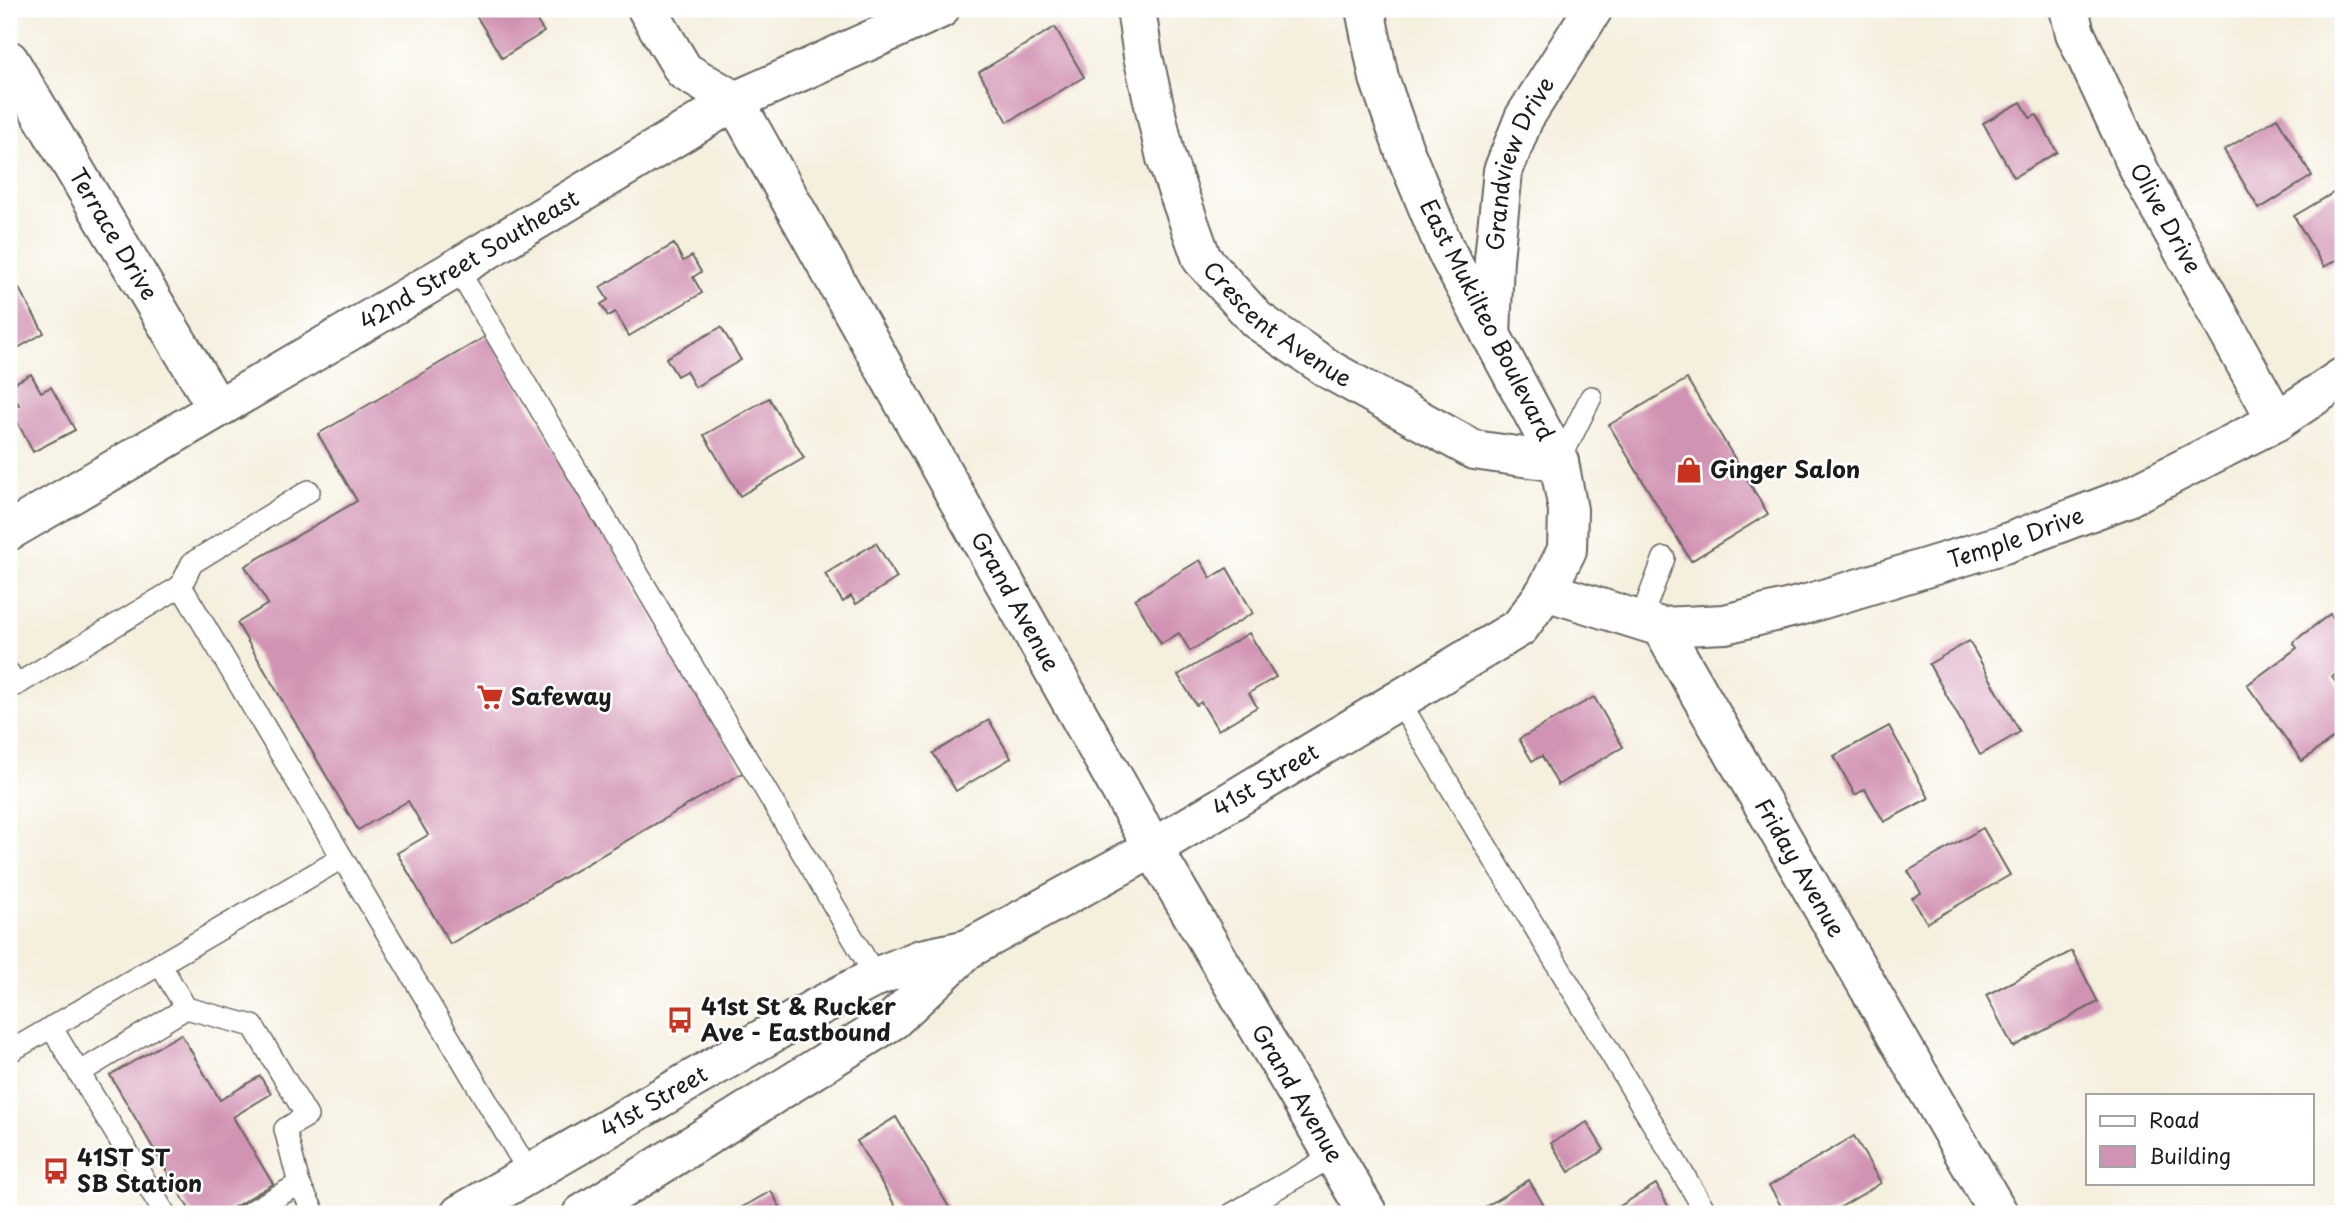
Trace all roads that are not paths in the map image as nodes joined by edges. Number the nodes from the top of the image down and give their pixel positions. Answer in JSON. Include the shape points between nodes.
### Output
{"nodes":[{"id":1,"x":647,"y":9,"type":"edge"},
{"id":2,"x":940,"y":9,"type":"edge"},
{"id":3,"x":1136,"y":9,"type":"edge"},
{"id":4,"x":1365,"y":9,"type":"edge"},
{"id":5,"x":1593,"y":9,"type":"edge"},
{"id":6,"x":2068,"y":9,"type":"edge"},
{"id":7,"x":9,"y":60,"type":"edge"},
{"id":8,"x":735,"y":101,"type":"junction"},
{"id":9,"x":457,"y":268,"type":"junction"},
{"id":10,"x":1490,"y":335,"type":"junction"},
{"id":11,"x":2343,"y":377,"type":"edge"},
{"id":12,"x":1591,"y":397,"type":"dead end"},
{"id":13,"x":217,"y":408,"type":"junction"},
{"id":14,"x":2277,"y":421,"type":"junction"},
{"id":15,"x":1559,"y":462,"type":"junction"},
{"id":16,"x":309,"y":491,"type":"dead end"},
{"id":17,"x":9,"y":531,"type":"edge"},
{"id":18,"x":1664,"y":558,"type":"dead end"},
{"id":19,"x":181,"y":586,"type":"junction"},
{"id":20,"x":1546,"y":592,"type":"junction"},
{"id":21,"x":1651,"y":624,"type":"junction"},
{"id":22,"x":9,"y":673,"type":"edge"},
{"id":23,"x":1399,"y":701,"type":"junction"},
{"id":24,"x":1153,"y":848,"type":"junction"},
{"id":25,"x":342,"y":858,"type":"junction"},
{"id":26,"x":968,"y":949,"type":"junction"},
{"id":27,"x":160,"y":964,"type":"junction"},
{"id":28,"x":876,"y":977,"type":"junction"},
{"id":29,"x":186,"y":1008,"type":"junction"},
{"id":30,"x":51,"y":1027,"type":"junction"},
{"id":31,"x":9,"y":1052,"type":"edge"},
{"id":32,"x":79,"y":1073,"type":"junction"},
{"id":33,"x":645,"y":1108,"type":"junction"},
{"id":34,"x":674,"y":1156,"type":"junction"},
{"id":35,"x":1333,"y":1156,"type":"junction"},
{"id":36,"x":530,"y":1174,"type":"junction"},
{"id":37,"x":299,"y":1184,"type":"junction"},
{"id":38,"x":165,"y":1214,"type":"edge"},
{"id":39,"x":247,"y":1214,"type":"edge"},
{"id":40,"x":315,"y":1214,"type":"edge"},
{"id":41,"x":460,"y":1214,"type":"edge"},
{"id":42,"x":582,"y":1214,"type":"edge"},
{"id":43,"x":1231,"y":1214,"type":"edge"},
{"id":44,"x":1368,"y":1214,"type":"edge"},
{"id":45,"x":1707,"y":1214,"type":"edge"},
{"id":46,"x":1999,"y":1214,"type":"edge"}],
"edges":[{"from":1,"to":8,"type":"street","via":[[684,71]]},
{"from":2,"to":8,"type":"street","name":"42nd Street Southeast"},
{"from":3,"to":15,"type":"street","name":"Crescent Avenue","via":[[1167,158],[1202,259],[1257,320],[1330,370],[1474,450]]},
{"from":4,"to":10,"type":"street","name":"East Mukilteo Boulevard","via":[[1379,78],[1404,150],[1445,249]]},
{"from":5,"to":10,"type":"street","name":"Grandview Drive","via":[[1524,118],[1503,171]]},
{"from":6,"to":14,"type":"street","name":"Olive Drive","via":[[2140,172]]},
{"from":7,"to":13,"type":"street","name":"Terrace Drive"},
{"from":8,"to":9,"type":"street","name":"42nd Street Southeast"},
{"from":8,"to":24,"type":"street","name":"Grand Avenue"},
{"from":9,"to":13,"type":"street","name":"42nd Street Southeast"},
{"from":9,"to":28,"type":"lane"},
{"from":10,"to":15,"type":"street","name":"East Mukilteo Boulevard"},
{"from":11,"to":14,"type":"street","name":"Temple Drive"},
{"from":12,"to":15,"type":"lane"},
{"from":13,"to":17,"type":"street","name":"42nd Street Southeast"},
{"from":14,"to":21,"type":"street","name":"Temple Drive","via":[[2126,498],[2004,544],[1737,621]]},
{"from":15,"to":20,"type":"street","name":"East Mukilteo Boulevard","via":[[1568,510],[1567,550]]},
{"from":16,"to":19,"type":"lane","via":[[192,564]]},
{"from":18,"to":21,"type":"lane"},
{"from":19,"to":22,"type":"lane","via":[[16,685]]},
{"from":19,"to":25,"type":"lane"},
{"from":20,"to":21,"type":"street"},
{"from":20,"to":23,"type":"street","name":"41st Street","via":[[1520,627]]},
{"from":21,"to":46,"type":"street","name":"Friday Avenue"},
{"from":23,"to":24,"type":"street","name":"41st Street"},
{"from":23,"to":45,"type":"lane"},
{"from":24,"to":26,"type":"street","name":"41st Street"},
{"from":24,"to":35,"type":"street","name":"Grand Avenue"},
{"from":25,"to":27,"type":"lane"},
{"from":25,"to":36,"type":"lane"},
{"from":26,"to":28,"type":"street","name":"41st Street","via":[[921,959]]},
{"from":26,"to":34,"type":"street","name":"41st Street","via":[[894,1020]]},
{"from":27,"to":29,"type":"lane"},
{"from":27,"to":30,"type":"lane"},
{"from":28,"to":33,"type":"street","name":"41st Street"},
{"from":29,"to":32,"type":"lane"},
{"from":29,"to":37,"type":"lane","via":[[253,1026],[307,1116],[285,1129]]},
{"from":30,"to":31,"type":"lane"},
{"from":30,"to":32,"type":"lane"},
{"from":32,"to":38,"type":"lane"},
{"from":33,"to":34,"type":"street"},
{"from":33,"to":36,"type":"street","name":"41st Street"},
{"from":34,"to":42,"type":"street","name":"41st Street"},
{"from":35,"to":43,"type":"lane"},
{"from":35,"to":44,"type":"street","name":"Grand Avenue"},
{"from":36,"to":41,"type":"street","name":"41st Street"},
{"from":37,"to":39,"type":"lane"},
{"from":37,"to":40,"type":"lane"}]}
